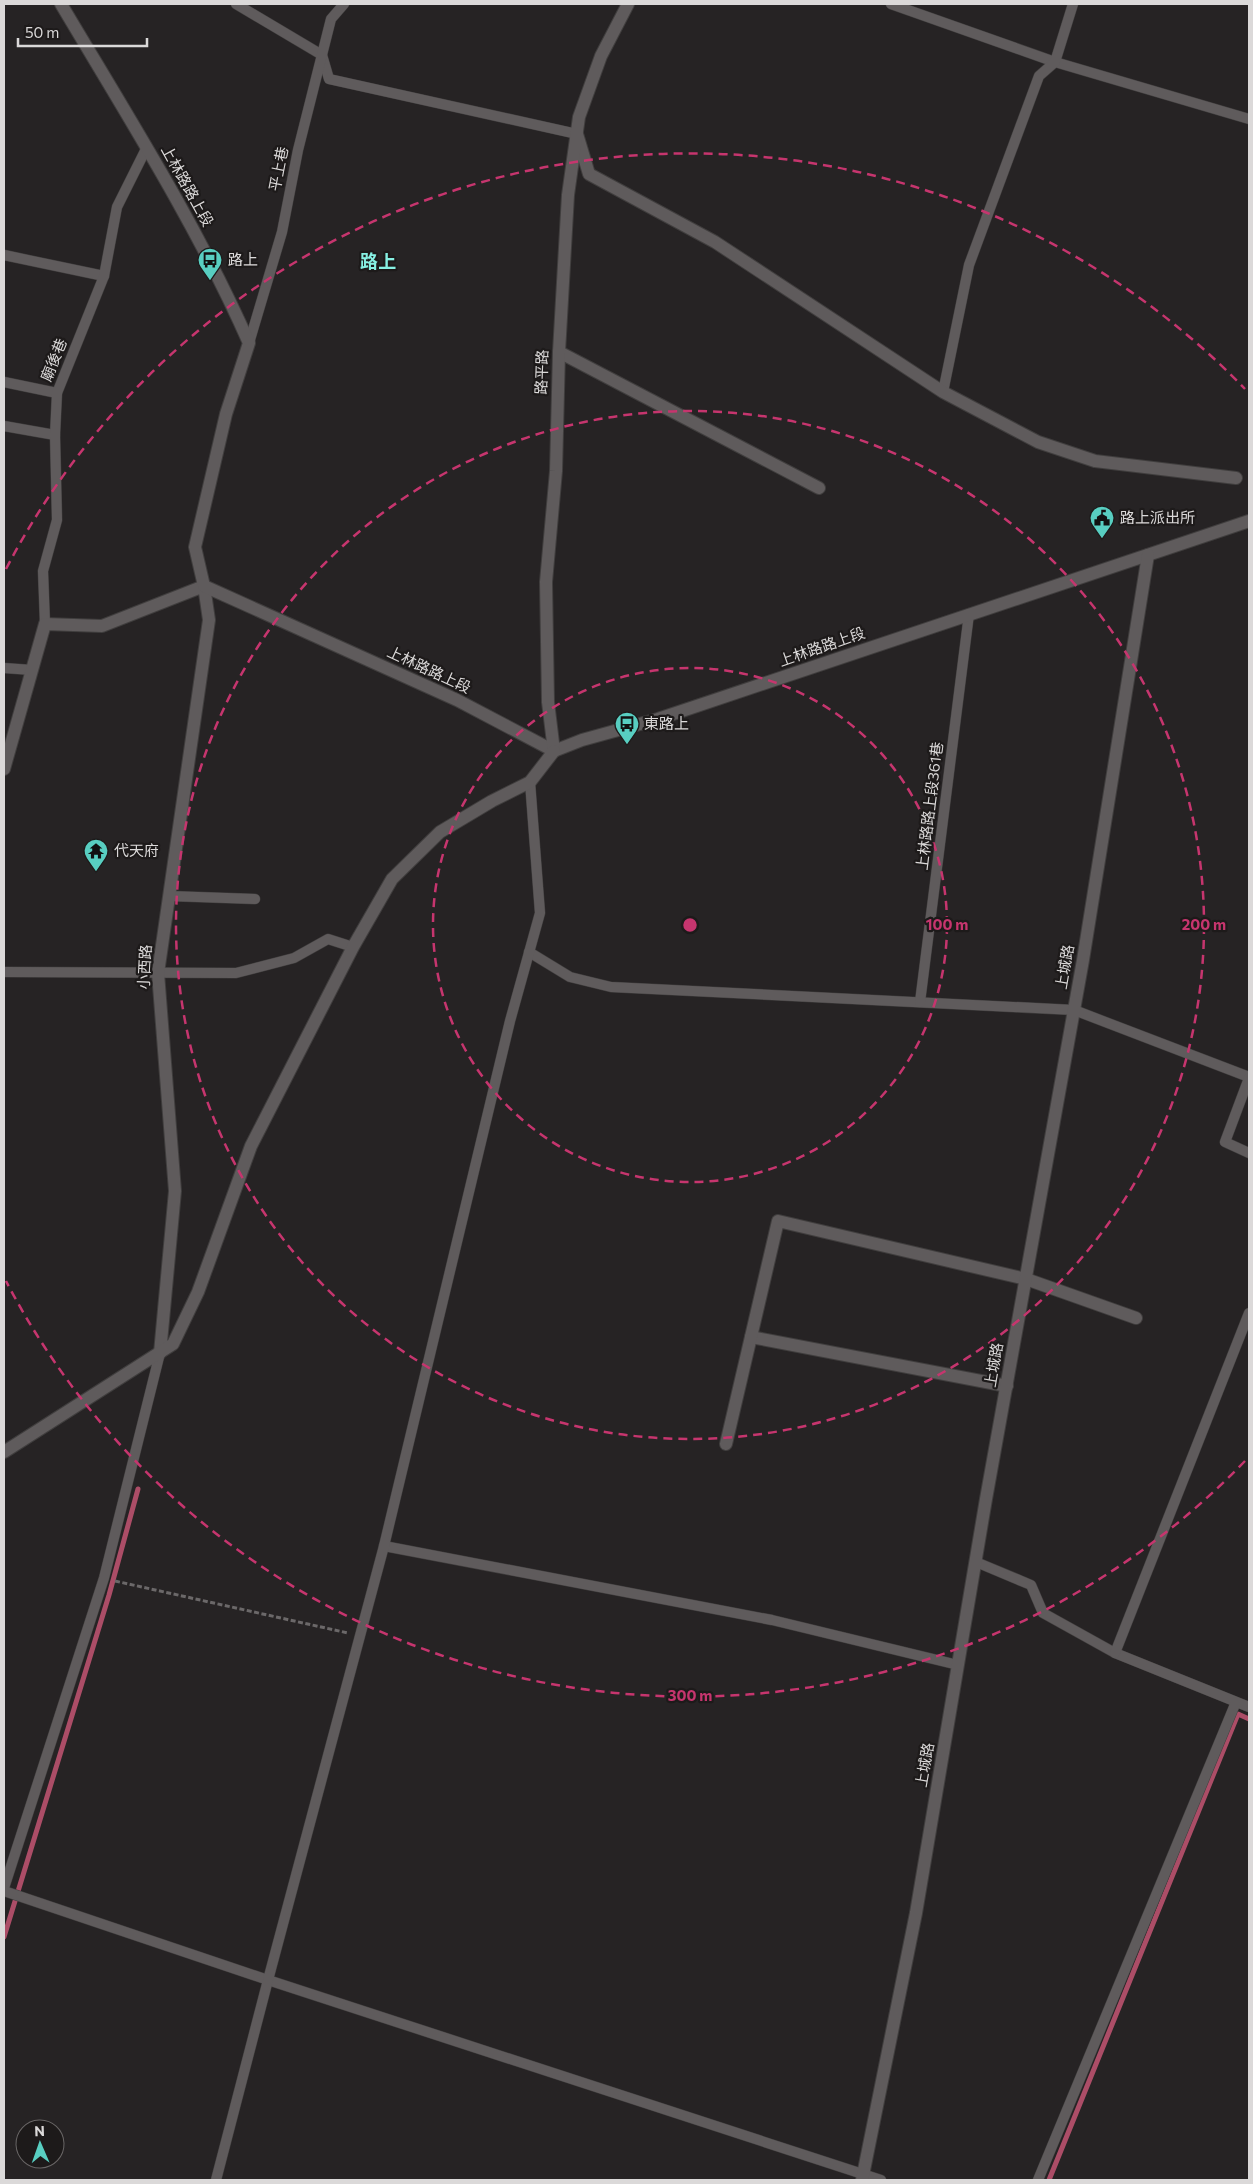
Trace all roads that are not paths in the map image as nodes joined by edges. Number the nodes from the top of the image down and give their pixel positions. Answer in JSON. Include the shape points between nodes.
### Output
{"nodes":[{"id":1,"x":61,"y":4,"type":"edge"},
{"id":2,"x":236,"y":4,"type":"edge"},
{"id":3,"x":344,"y":4,"type":"edge"},
{"id":4,"x":628,"y":4,"type":"edge"},
{"id":5,"x":891,"y":4,"type":"edge"},
{"id":6,"x":1073,"y":4,"type":"edge"},
{"id":7,"x":322,"y":55,"type":"junction"},
{"id":8,"x":1055,"y":62,"type":"junction"},
{"id":9,"x":1249,"y":119,"type":"edge"},
{"id":10,"x":577,"y":134,"type":"junction"},
{"id":11,"x":147,"y":147,"type":"junction"},
{"id":12,"x":4,"y":255,"type":"edge"},
{"id":13,"x":104,"y":276,"type":"junction"},
{"id":14,"x":250,"y":343,"type":"junction"},
{"id":15,"x":559,"y":352,"type":"junction"},
{"id":16,"x":4,"y":382,"type":"edge"},
{"id":17,"x":57,"y":392,"type":"junction"},
{"id":18,"x":943,"y":392,"type":"junction"},
{"id":19,"x":4,"y":426,"type":"edge"},
{"id":20,"x":55,"y":435,"type":"junction"},
{"id":21,"x":1236,"y":478,"type":"dead end"},
{"id":22,"x":819,"y":488,"type":"dead end"},
{"id":23,"x":1249,"y":521,"type":"edge"},
{"id":24,"x":1148,"y":555,"type":"junction"},
{"id":25,"x":204,"y":586,"type":"junction"},
{"id":26,"x":969,"y":614,"type":"junction"},
{"id":27,"x":45,"y":624,"type":"junction"},
{"id":28,"x":4,"y":668,"type":"edge"},
{"id":29,"x":32,"y":670,"type":"junction"},
{"id":30,"x":554,"y":751,"type":"junction"},
{"id":31,"x":4,"y":769,"type":"edge"},
{"id":32,"x":530,"y":782,"type":"junction"},
{"id":33,"x":169,"y":896,"type":"junction"},
{"id":34,"x":255,"y":899,"type":"dead end"},
{"id":35,"x":353,"y":947,"type":"junction"},
{"id":36,"x":529,"y":952,"type":"junction"},
{"id":37,"x":4,"y":972,"type":"edge"},
{"id":38,"x":158,"y":973,"type":"junction"},
{"id":39,"x":920,"y":1002,"type":"junction"},
{"id":40,"x":1074,"y":1010,"type":"junction"},
{"id":41,"x":1249,"y":1077,"type":"edge"},
{"id":42,"x":1249,"y":1153,"type":"edge"},
{"id":43,"x":1026,"y":1279,"type":"junction"},
{"id":44,"x":1249,"y":1313,"type":"edge"},
{"id":45,"x":1136,"y":1318,"type":"dead end"},
{"id":46,"x":751,"y":1337,"type":"junction"},
{"id":47,"x":160,"y":1352,"type":"junction"},
{"id":48,"x":1007,"y":1386,"type":"junction"},
{"id":49,"x":726,"y":1444,"type":"dead end"},
{"id":50,"x":4,"y":1452,"type":"edge"},
{"id":51,"x":384,"y":1546,"type":"junction"},
{"id":52,"x":976,"y":1562,"type":"junction"},
{"id":53,"x":1115,"y":1654,"type":"junction"},
{"id":54,"x":958,"y":1665,"type":"junction"},
{"id":55,"x":1236,"y":1702,"type":"junction"},
{"id":56,"x":1249,"y":1707,"type":"edge"},
{"id":57,"x":4,"y":1889,"type":"edge"},
{"id":58,"x":268,"y":1980,"type":"junction"},
{"id":59,"x":863,"y":2177,"type":"edge"},
{"id":60,"x":216,"y":2180,"type":"edge"},
{"id":61,"x":880,"y":2180,"type":"edge"},
{"id":62,"x":1038,"y":2180,"type":"edge"}],
"edges":[{"from":1,"to":11,"type":"street","name":"上林路路上段"},
{"from":2,"to":7,"type":"lane"},
{"from":3,"to":7,"type":"lane","name":"平上巷","via":[[331,19]]},
{"from":4,"to":10,"type":"street","name":"路平路","via":[[601,56],[579,117]]},
{"from":5,"to":8,"type":"lane"},
{"from":6,"to":8,"type":"lane"},
{"from":7,"to":10,"type":"lane","via":[[329,79]]},
{"from":7,"to":14,"type":"lane","name":"平上巷","via":[[282,232]]},
{"from":8,"to":9,"type":"lane"},
{"from":8,"to":18,"type":"lane","via":[[1040,76],[969,265]]},
{"from":10,"to":15,"type":"street","name":"路平路","via":[[568,195]]},
{"from":10,"to":18,"type":"street","via":[[589,174],[715,242]]},
{"from":11,"to":13,"type":"lane","name":"廟後巷","via":[[118,207]]},
{"from":11,"to":14,"type":"street","name":"上林路路上段","via":[[227,292]]},
{"from":12,"to":13,"type":"lane"},
{"from":13,"to":17,"type":"lane","name":"廟後巷"},
{"from":14,"to":25,"type":"street","via":[[226,414],[195,547]]},
{"from":15,"to":22,"type":"street"},
{"from":15,"to":30,"type":"street","name":"路平路","via":[[556,470],[546,582],[548,702]]},
{"from":16,"to":17,"type":"lane"},
{"from":17,"to":20,"type":"lane","name":"廟後巷"},
{"from":18,"to":21,"type":"street","via":[[1038,442],[1095,461]]},
{"from":19,"to":20,"type":"lane"},
{"from":20,"to":27,"type":"lane","name":"廟後巷","via":[[57,520],[43,571]]},
{"from":23,"to":24,"type":"street","name":"上林路路上段"},
{"from":24,"to":26,"type":"street","name":"上林路路上段"},
{"from":24,"to":40,"type":"street","name":"上城路"},
{"from":25,"to":27,"type":"street","via":[[102,626]]},
{"from":25,"to":30,"type":"street","name":"上林路路上段","via":[[457,700]]},
{"from":25,"to":33,"type":"street","name":"小西路","via":[[209,620]]},
{"from":26,"to":30,"type":"street","name":"上林路路上段"},
{"from":26,"to":39,"type":"lane","name":"上林路路上段361巷"},
{"from":27,"to":29,"type":"street"},
{"from":28,"to":29,"type":"lane"},
{"from":29,"to":31,"type":"street"},
{"from":30,"to":32,"type":"street"},
{"from":32,"to":35,"type":"street","via":[[440,832],[392,879]]},
{"from":32,"to":36,"type":"lane","via":[[540,913]]},
{"from":33,"to":34,"type":"lane"},
{"from":33,"to":38,"type":"street","name":"小西路"},
{"from":35,"to":38,"type":"lane","via":[[328,940],[294,958],[236,974]]},
{"from":35,"to":47,"type":"street","via":[[251,1146],[194,1300],[173,1344]]},
{"from":36,"to":39,"type":"lane","via":[[570,978],[611,987]]},
{"from":36,"to":51,"type":"lane"},
{"from":37,"to":38,"type":"lane"},
{"from":38,"to":47,"type":"street","name":"小西路","via":[[175,1191]]},
{"from":39,"to":40,"type":"lane"},
{"from":40,"to":41,"type":"lane"},
{"from":40,"to":43,"type":"street","name":"上城路"},
{"from":41,"to":42,"type":"lane","via":[[1225,1142]]},
{"from":43,"to":45,"type":"street"},
{"from":43,"to":46,"type":"street","via":[[778,1221]]},
{"from":43,"to":48,"type":"street","name":"上城路"},
{"from":44,"to":53,"type":"lane"},
{"from":46,"to":48,"type":"street"},
{"from":46,"to":49,"type":"street"},
{"from":47,"to":50,"type":"street"},
{"from":47,"to":57,"type":"lane","via":[[104,1578]]},
{"from":48,"to":52,"type":"street","name":"上城路"},
{"from":51,"to":54,"type":"lane","via":[[772,1620]]},
{"from":51,"to":58,"type":"lane"},
{"from":52,"to":53,"type":"lane","via":[[1031,1586],[1043,1613]]},
{"from":52,"to":54,"type":"street","name":"上城路"},
{"from":53,"to":55,"type":"lane"},
{"from":54,"to":59,"type":"street","name":"上城路","via":[[916,1913]]},
{"from":55,"to":56,"type":"lane"},
{"from":55,"to":62,"type":"lane"},
{"from":57,"to":58,"type":"lane"},
{"from":58,"to":59,"type":"lane"},
{"from":58,"to":60,"type":"lane"},
{"from":59,"to":61,"type":"lane"}]}
